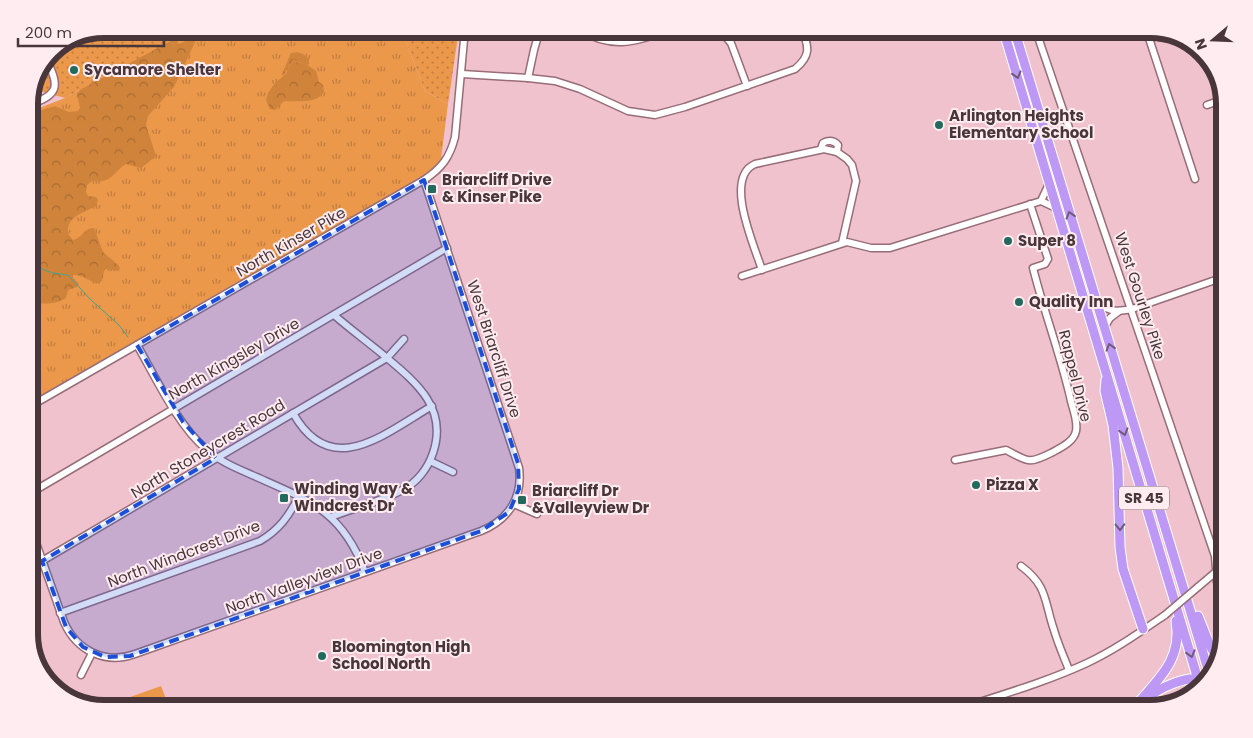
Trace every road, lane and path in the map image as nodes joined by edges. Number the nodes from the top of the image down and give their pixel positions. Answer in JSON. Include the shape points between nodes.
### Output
{"nodes":[{"id":1,"x":464,"y":37,"type":"edge"},
{"id":2,"x":538,"y":37,"type":"edge"},
{"id":3,"x":594,"y":37,"type":"edge"},
{"id":4,"x":649,"y":37,"type":"edge"},
{"id":5,"x":726,"y":37,"type":"edge"},
{"id":6,"x":805,"y":37,"type":"edge"},
{"id":7,"x":1006,"y":37,"type":"edge"},
{"id":8,"x":1016,"y":37,"type":"edge"},
{"id":9,"x":1037,"y":37,"type":"edge"},
{"id":10,"x":1149,"y":37,"type":"edge"},
{"id":11,"x":1008,"y":45,"type":"junction"},
{"id":12,"x":1022,"y":57,"type":"junction"},
{"id":13,"x":50,"y":65,"type":"edge"},
{"id":14,"x":462,"y":74,"type":"junction"},
{"id":15,"x":528,"y":78,"type":"junction"},
{"id":16,"x":747,"y":86,"type":"junction"},
{"id":17,"x":38,"y":101,"type":"edge"},
{"id":18,"x":1215,"y":102,"type":"edge"},
{"id":19,"x":1207,"y":105,"type":"dead end"},
{"id":20,"x":1195,"y":179,"type":"dead end"},
{"id":21,"x":424,"y":180,"type":"junction"},
{"id":22,"x":1049,"y":184,"type":"junction"},
{"id":23,"x":1041,"y":201,"type":"junction"},
{"id":24,"x":1030,"y":204,"type":"junction"},
{"id":25,"x":1056,"y":208,"type":"junction"},
{"id":26,"x":842,"y":243,"type":"junction"},
{"id":27,"x":447,"y":248,"type":"junction"},
{"id":28,"x":1071,"y":258,"type":"junction"},
{"id":29,"x":1086,"y":269,"type":"junction"},
{"id":30,"x":762,"y":270,"type":"junction"},
{"id":31,"x":742,"y":276,"type":"dead end"},
{"id":32,"x":1215,"y":280,"type":"edge"},
{"id":33,"x":1097,"y":304,"type":"junction"},
{"id":34,"x":1132,"y":308,"type":"junction"},
{"id":35,"x":1118,"y":312,"type":"junction"},
{"id":36,"x":334,"y":315,"type":"junction"},
{"id":37,"x":1104,"y":328,"type":"junction"},
{"id":38,"x":404,"y":338,"type":"dead end"},
{"id":39,"x":137,"y":345,"type":"junction"},
{"id":40,"x":386,"y":358,"type":"junction"},
{"id":41,"x":1106,"y":375,"type":"junction"},
{"id":42,"x":38,"y":402,"type":"edge"},
{"id":43,"x":432,"y":406,"type":"junction"},
{"id":44,"x":174,"y":408,"type":"junction"},
{"id":45,"x":293,"y":413,"type":"junction"},
{"id":46,"x":218,"y":458,"type":"junction"},
{"id":47,"x":955,"y":460,"type":"dead end"},
{"id":48,"x":430,"y":461,"type":"junction"},
{"id":49,"x":453,"y":472,"type":"dead end"},
{"id":50,"x":38,"y":490,"type":"edge"},
{"id":51,"x":299,"y":496,"type":"junction"},
{"id":52,"x":514,"y":504,"type":"junction"},
{"id":53,"x":537,"y":514,"type":"dead end"},
{"id":54,"x":331,"y":517,"type":"junction"},
{"id":55,"x":1168,"y":535,"type":"junction"},
{"id":56,"x":38,"y":549,"type":"edge"},
{"id":57,"x":42,"y":561,"type":"junction"},
{"id":58,"x":1021,"y":566,"type":"dead end"},
{"id":59,"x":1216,"y":569,"type":"edge"},
{"id":60,"x":1216,"y":571,"type":"edge"},
{"id":61,"x":365,"y":572,"type":"junction"},
{"id":62,"x":1167,"y":576,"type":"junction"},
{"id":63,"x":60,"y":612,"type":"junction"},
{"id":64,"x":1143,"y":629,"type":"junction"},
{"id":65,"x":1214,"y":649,"type":"edge"},
{"id":66,"x":92,"y":653,"type":"junction"},
{"id":67,"x":1207,"y":667,"type":"edge"},
{"id":68,"x":1069,"y":670,"type":"junction"},
{"id":69,"x":81,"y":675,"type":"dead end"},
{"id":70,"x":1200,"y":677,"type":"edge"},
{"id":71,"x":1196,"y":681,"type":"edge"},
{"id":72,"x":986,"y":700,"type":"edge"},
{"id":73,"x":1141,"y":700,"type":"edge"},
{"id":74,"x":1147,"y":700,"type":"edge"}],
"edges":[{"from":1,"to":14,"type":"street","name":"North Kinser Pike"},
{"from":2,"to":15,"type":"street"},
{"from":3,"to":4,"type":"street","via":[[618,43]]},
{"from":5,"to":16,"type":"street"},
{"from":6,"to":16,"type":"street","via":[[808,46],[805,59],[794,69]]},
{"from":7,"to":11,"type":"highway","number":"SR 45"},
{"from":8,"to":12,"type":"highway","number":"SR 45"},
{"from":9,"to":34,"type":"street","name":"West Gourley Pike"},
{"from":10,"to":20,"type":"street"},
{"from":11,"to":12,"type":"highway"},
{"from":11,"to":22,"type":"highway","number":"SR 45","one_way":true},
{"from":29,"to":12,"type":"highway","number":"SR 45","one_way":true},
{"from":13,"to":17,"type":"street","via":[[55,88]]},
{"from":14,"to":15,"type":"street"},
{"from":14,"to":21,"type":"street","name":"North Kinser Pike","via":[[452,150],[444,164]]},
{"from":15,"to":16,"type":"street","via":[[568,85],[619,108],[647,115],[671,112]]},
{"from":18,"to":19,"type":"street"},
{"from":21,"to":27,"type":"street","name":"West Briarcliff Drive"},
{"from":21,"to":39,"type":"street","name":"North Kinser Pike"},
{"from":22,"to":23,"type":"street"},
{"from":22,"to":25,"type":"highway","number":"SR 45"},
{"from":23,"to":24,"type":"street"},
{"from":23,"to":25,"type":"street"},
{"from":24,"to":26,"type":"street","via":[[890,248]]},
{"from":24,"to":47,"type":"street","name":"Rappel Drive","via":[[1047,256],[1047,262],[1033,268],[1068,386],[1075,435],[1056,451],[1032,461],[1006,450]]},
{"from":25,"to":28,"type":"highway","number":"SR 45"},
{"from":26,"to":30,"type":"street"},
{"from":26,"to":30,"type":"street","via":[[856,181],[852,166],[837,152],[836,142],[828,141],[821,149],[758,163],[745,172],[740,198]]},
{"from":27,"to":36,"type":"street","name":"North Kingsley Drive"},
{"from":27,"to":52,"type":"street","name":"West Briarcliff Drive","via":[[516,458],[520,481]]},
{"from":28,"to":29,"type":"highway"},
{"from":28,"to":41,"type":"highway","number":"SR 45"},
{"from":29,"to":33,"type":"highway","number":"SR 45"},
{"from":30,"to":31,"type":"street"},
{"from":32,"to":34,"type":"street"},
{"from":33,"to":35,"type":"street"},
{"from":33,"to":37,"type":"highway","number":"SR 45"},
{"from":34,"to":35,"type":"street"},
{"from":34,"to":59,"type":"street","name":"West Gourley Pike","via":[[1215,556]]},
{"from":35,"to":37,"type":"street"},
{"from":36,"to":40,"type":"street"},
{"from":36,"to":44,"type":"street","name":"North Kingsley Drive"},
{"from":55,"to":37,"type":"highway","number":"SR 45","one_way":true},
{"from":38,"to":40,"type":"street","name":"North Stoneycrest Road"},
{"from":39,"to":42,"type":"street","name":"North Kinser Pike"},
{"from":39,"to":44,"type":"street"},
{"from":40,"to":43,"type":"street","via":[[422,390]]},
{"from":40,"to":45,"type":"street","name":"North Stoneycrest Road"},
{"from":41,"to":62,"type":"highway","number":"SR 45","one_way":true},
{"from":41,"to":64,"type":"highway","one_way":true,"via":[[1105,391],[1118,468],[1120,547]]},
{"from":43,"to":45,"type":"street","via":[[367,444],[347,449],[317,442],[304,431]]},
{"from":43,"to":48,"type":"street","via":[[436,439]]},
{"from":44,"to":46,"type":"street","via":[[193,436]]},
{"from":44,"to":50,"type":"street","name":"North Kingsley Drive"},
{"from":45,"to":46,"type":"street","name":"North Stoneycrest Road"},
{"from":46,"to":51,"type":"street"},
{"from":46,"to":57,"type":"street","name":"North Stoneycrest Road"},
{"from":48,"to":49,"type":"street"},
{"from":48,"to":54,"type":"street","via":[[403,490]]},
{"from":51,"to":54,"type":"street"},
{"from":51,"to":63,"type":"street","name":"North Windcrest Drive","via":[[281,526],[260,541]]},
{"from":52,"to":53,"type":"street"},
{"from":52,"to":61,"type":"street","name":"North Valleyview Drive","via":[[489,528]]},
{"from":54,"to":61,"type":"street","via":[[353,544]]},
{"from":55,"to":65,"type":"highway","number":"SR 45"},
{"from":55,"to":67,"type":"highway"},
{"from":56,"to":57,"type":"street"},
{"from":57,"to":63,"type":"street"},
{"from":58,"to":68,"type":"street","via":[[1032,574],[1042,589]]},
{"from":60,"to":64,"type":"street","bridge":true,"via":[[1165,615]]},
{"from":61,"to":66,"type":"street","name":"North Valleyview Drive","via":[[130,656],[110,658]]},
{"from":62,"to":70,"type":"highway","number":"SR 45","one_way":true},
{"from":62,"to":73,"type":"highway","via":[[1177,628],[1176,649],[1166,671]]},
{"from":63,"to":66,"type":"street","via":[[72,637]]},
{"from":64,"to":68,"type":"street"},
{"from":66,"to":69,"type":"street"},
{"from":68,"to":72,"type":"street"},
{"from":71,"to":74,"type":"highway","via":[[1186,680],[1164,687]]}]}
